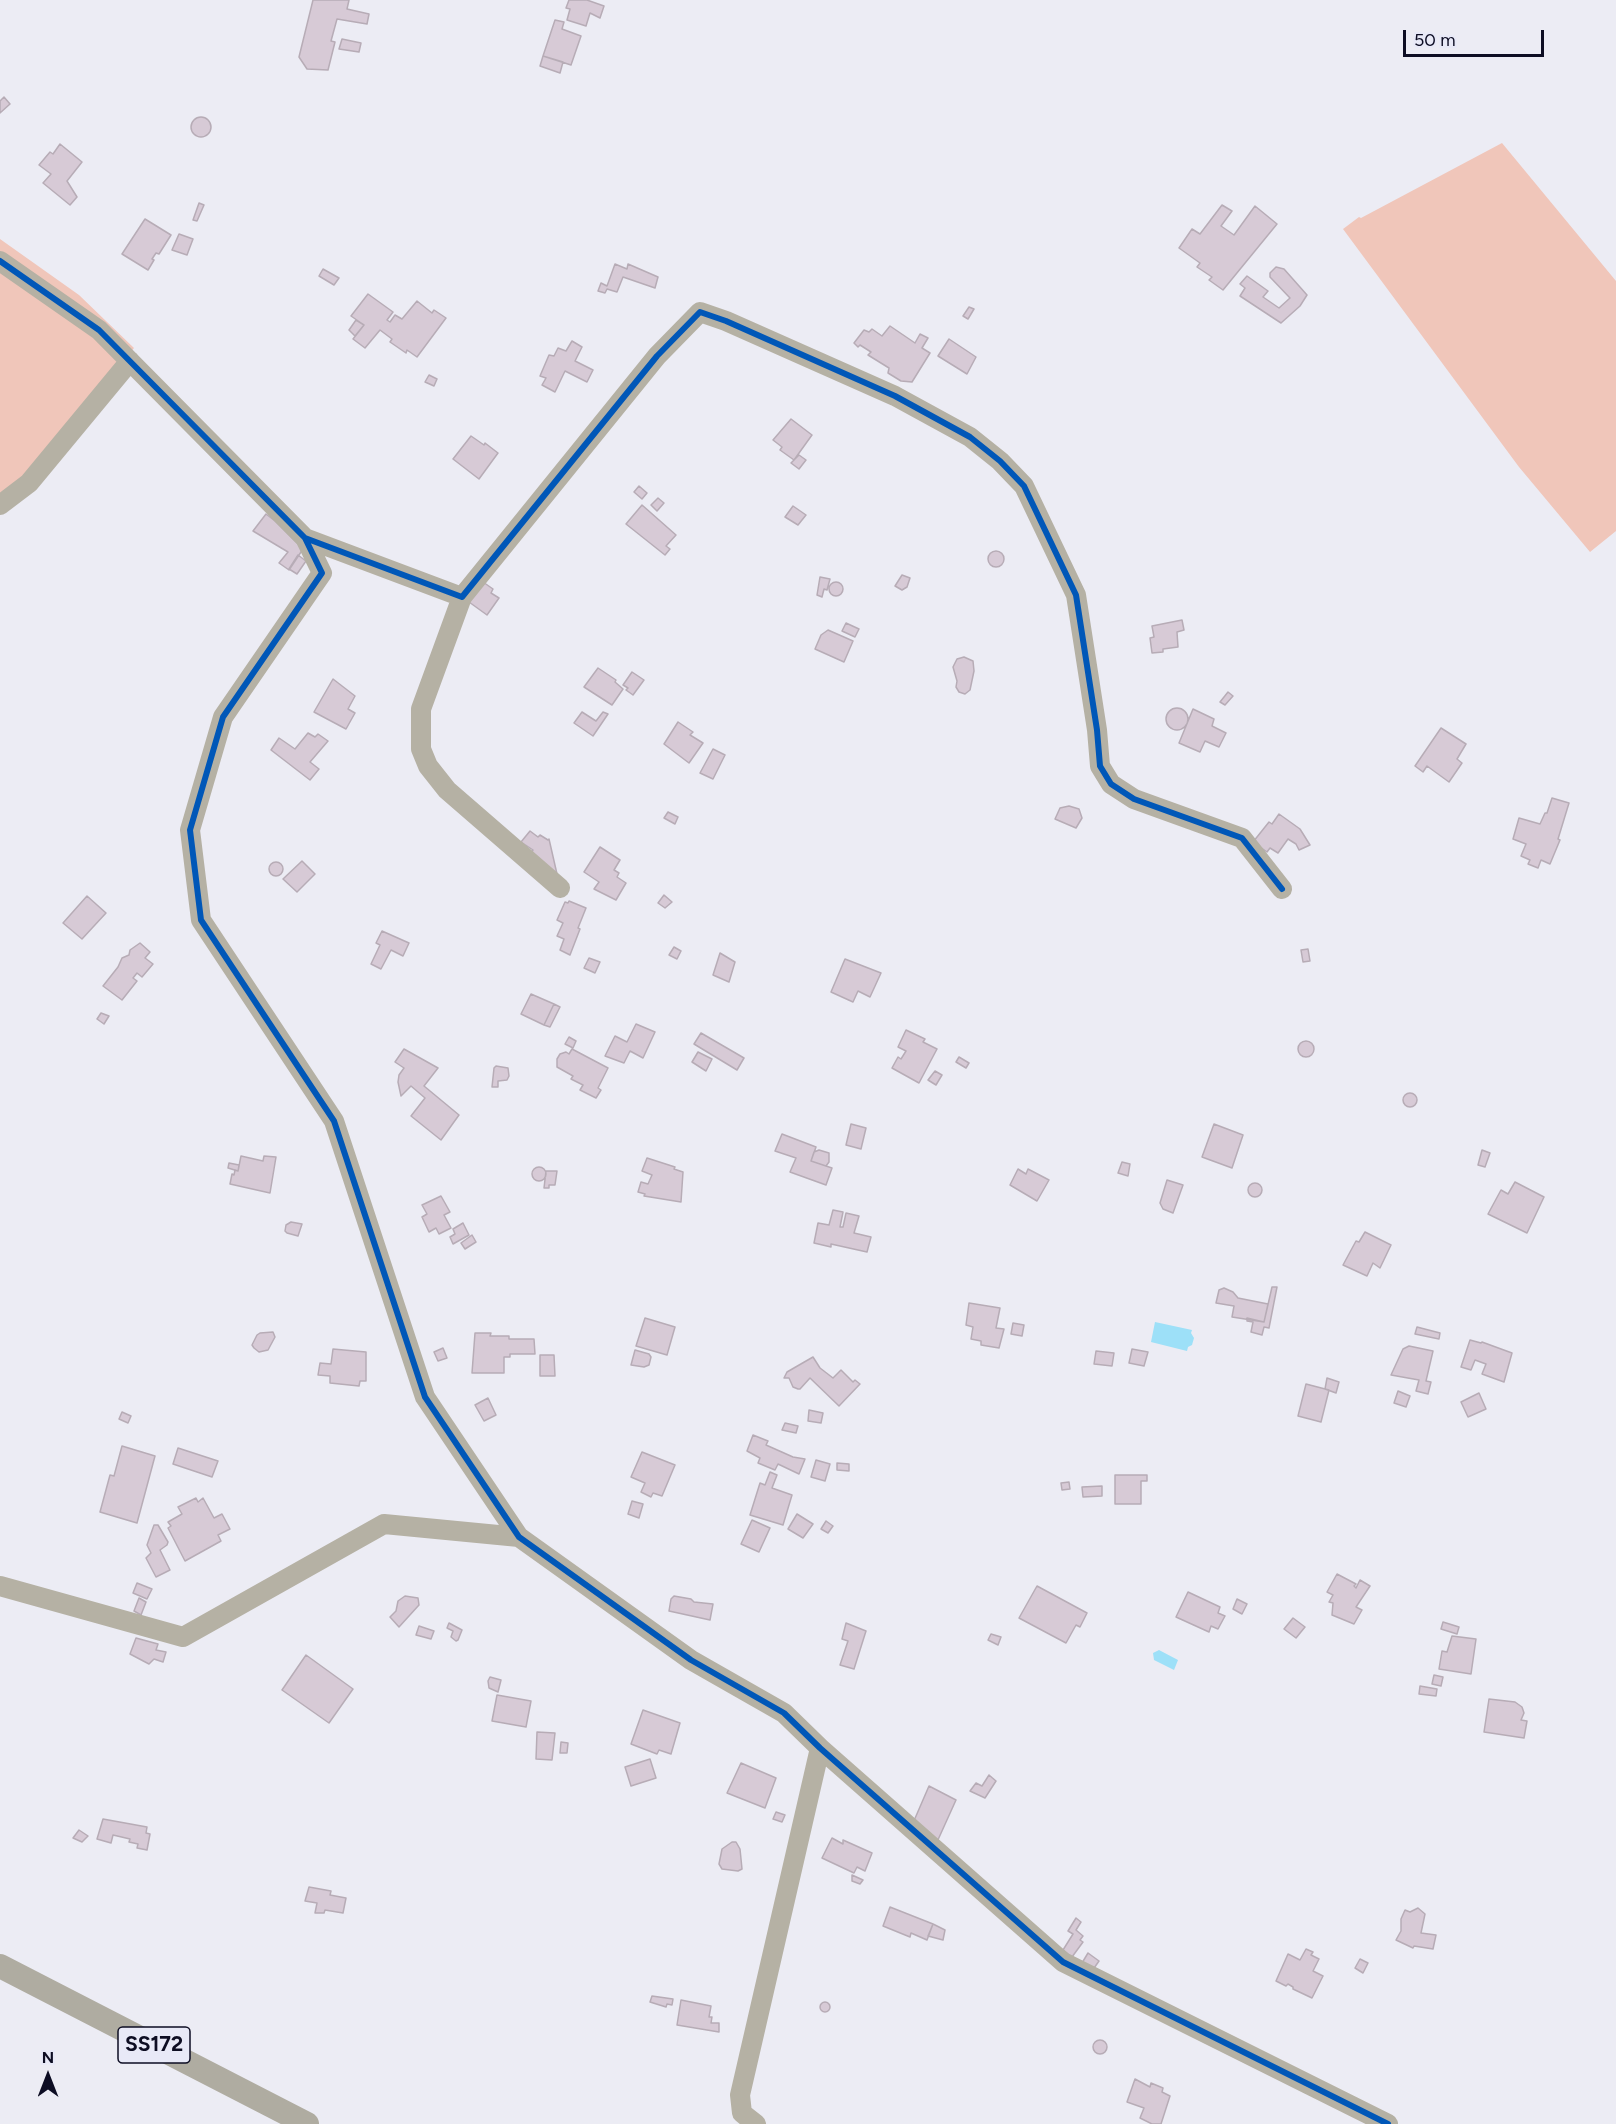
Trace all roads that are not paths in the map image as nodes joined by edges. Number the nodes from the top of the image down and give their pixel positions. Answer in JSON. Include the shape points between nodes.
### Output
{"nodes":[{"id":1,"x":0,"y":261,"type":"edge"},
{"id":2,"x":130,"y":361,"type":"junction"},
{"id":3,"x":0,"y":505,"type":"edge"},
{"id":4,"x":305,"y":538,"type":"junction"},
{"id":5,"x":462,"y":597,"type":"junction"},
{"id":6,"x":560,"y":888,"type":"dead end"},
{"id":7,"x":1282,"y":889,"type":"dead end"},
{"id":8,"x":519,"y":1537,"type":"junction"},
{"id":9,"x":0,"y":1586,"type":"edge"},
{"id":10,"x":820,"y":1748,"type":"junction"},
{"id":11,"x":0,"y":1966,"type":"edge"},
{"id":12,"x":307,"y":2124,"type":"edge"},
{"id":13,"x":756,"y":2124,"type":"edge"},
{"id":14,"x":1389,"y":2124,"type":"edge"}],
"edges":[{"from":1,"to":2,"type":"street","via":[[99,330]]},
{"from":2,"to":3,"type":"street","via":[[29,483]]},
{"from":2,"to":4,"type":"street"},
{"from":4,"to":5,"type":"street"},
{"from":4,"to":8,"type":"street","via":[[322,573],[223,717],[190,830],[201,920],[334,1121],[424,1397]]},
{"from":5,"to":6,"type":"street","via":[[421,709],[421,750],[447,790]]},
{"from":5,"to":7,"type":"street","via":[[657,356],[700,312],[726,321],[895,396],[970,437],[1000,461],[1024,486],[1076,596],[1100,766],[1111,784],[1134,799],[1242,838]]},
{"from":8,"to":9,"type":"street","via":[[384,1524],[183,1637]]},
{"from":8,"to":10,"type":"street","via":[[691,1660],[784,1713]]},
{"from":10,"to":13,"type":"street","via":[[740,2095],[742,2113]]},
{"from":10,"to":14,"type":"street","via":[[1063,1962]]},
{"from":11,"to":12,"type":"main road","number":"SS172"}]}
